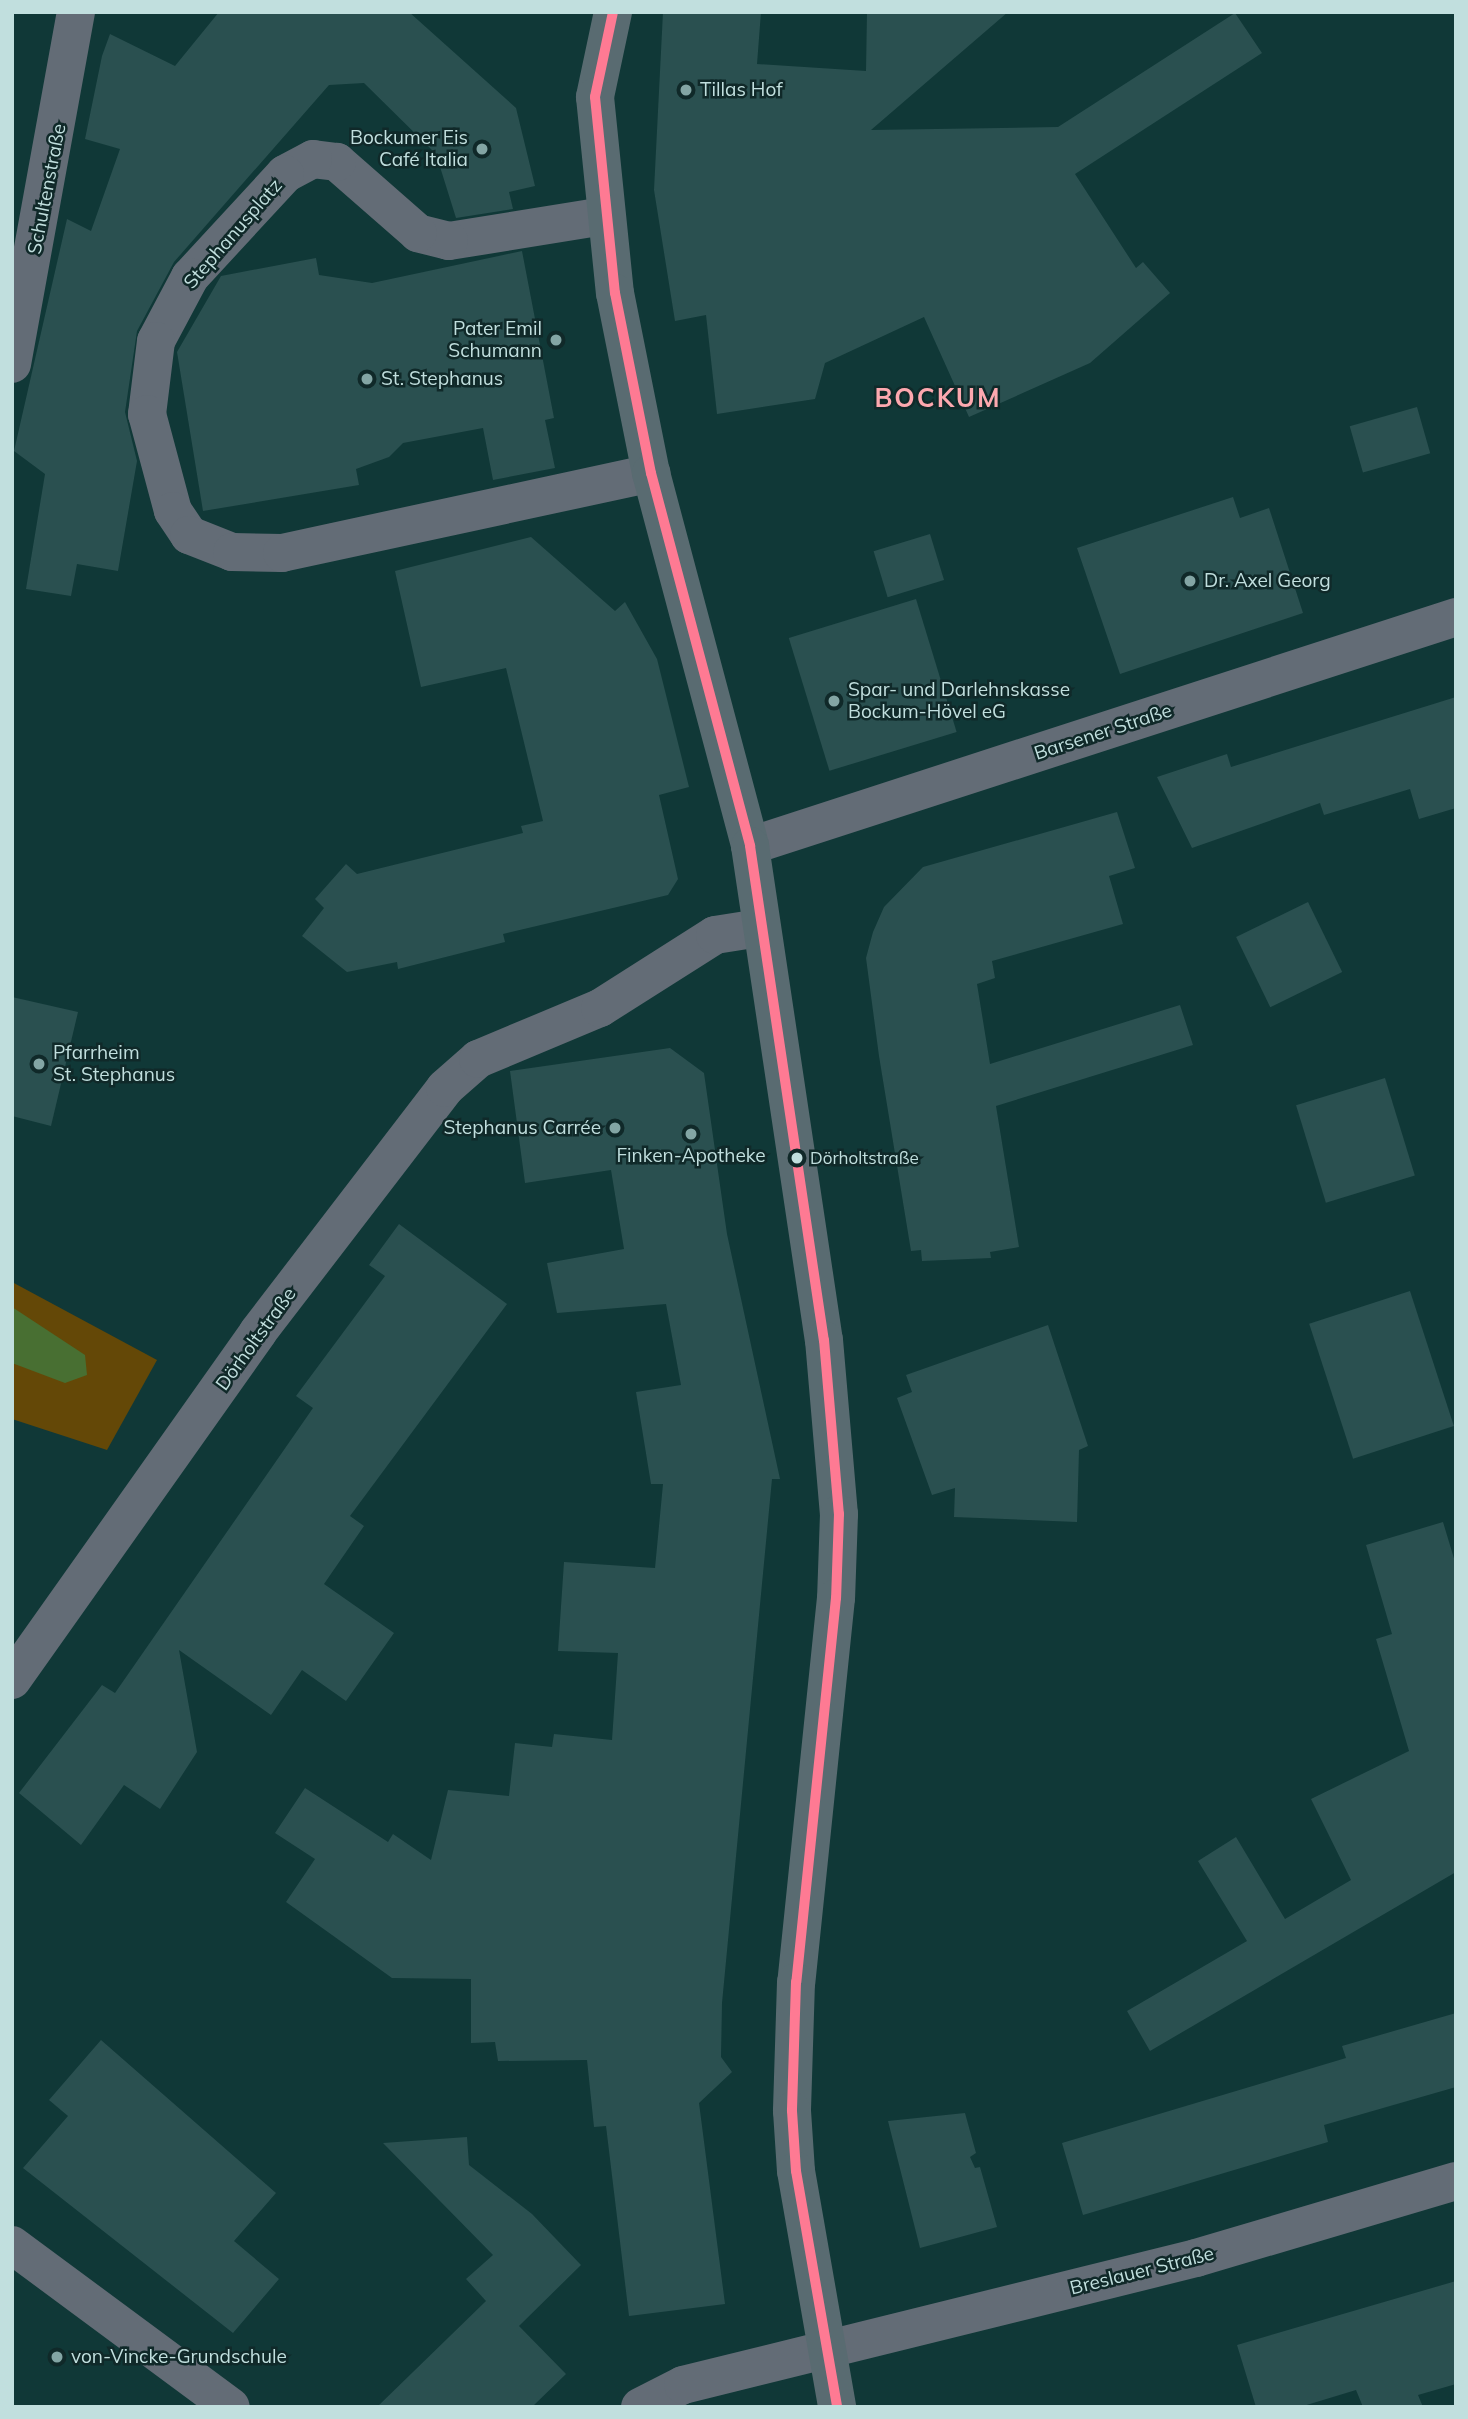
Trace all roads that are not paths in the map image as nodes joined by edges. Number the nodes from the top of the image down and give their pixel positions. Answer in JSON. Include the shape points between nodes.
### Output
{"nodes":[{"id":1,"x":76,"y":12,"type":"edge"},
{"id":2,"x":603,"y":16,"type":"edge"},
{"id":3,"x":604,"y":216,"type":"junction"},
{"id":4,"x":12,"y":364,"type":"edge"},
{"id":5,"x":651,"y":473,"type":"junction"},
{"id":6,"x":1456,"y":617,"type":"edge"},
{"id":7,"x":750,"y":846,"type":"junction"},
{"id":8,"x":760,"y":928,"type":"junction"},
{"id":9,"x":12,"y":1680,"type":"edge"},
{"id":10,"x":1456,"y":2182,"type":"edge"},
{"id":11,"x":12,"y":2245,"type":"edge"},
{"id":12,"x":825,"y":2351,"type":"junction"},
{"id":13,"x":231,"y":2407,"type":"edge"},
{"id":14,"x":639,"y":2407,"type":"edge"},
{"id":15,"x":837,"y":2407,"type":"edge"}],
"edges":[{"from":1,"to":4,"type":"street","name":"Schultenstraße"},
{"from":2,"to":3,"type":"main road","via":[[595,97]]},
{"from":3,"to":5,"type":"main road"},
{"from":3,"to":5,"type":"street","name":"Stephanusplatz","via":[[449,241],[418,233],[337,162],[313,159],[285,174],[190,277],[156,341],[147,414],[173,511],[189,535],[232,552],[282,553]]},
{"from":5,"to":7,"type":"main road"},
{"from":6,"to":7,"type":"street","name":"Barsener Straße"},
{"from":7,"to":8,"type":"main road"},
{"from":8,"to":9,"type":"street","name":"Dörholtstraße","via":[[715,935],[600,1007],[478,1059],[445,1088],[258,1332]]},
{"from":8,"to":12,"type":"main road","via":[[824,1340],[839,1514],[831,1670],[796,1982],[792,2111]]},
{"from":10,"to":12,"type":"street","name":"Breslauer Straße","via":[[1196,2258]]},
{"from":11,"to":13,"type":"street"},
{"from":12,"to":14,"type":"street","name":"Breslauer Straße","via":[[683,2385]]},
{"from":12,"to":15,"type":"main road"}]}
